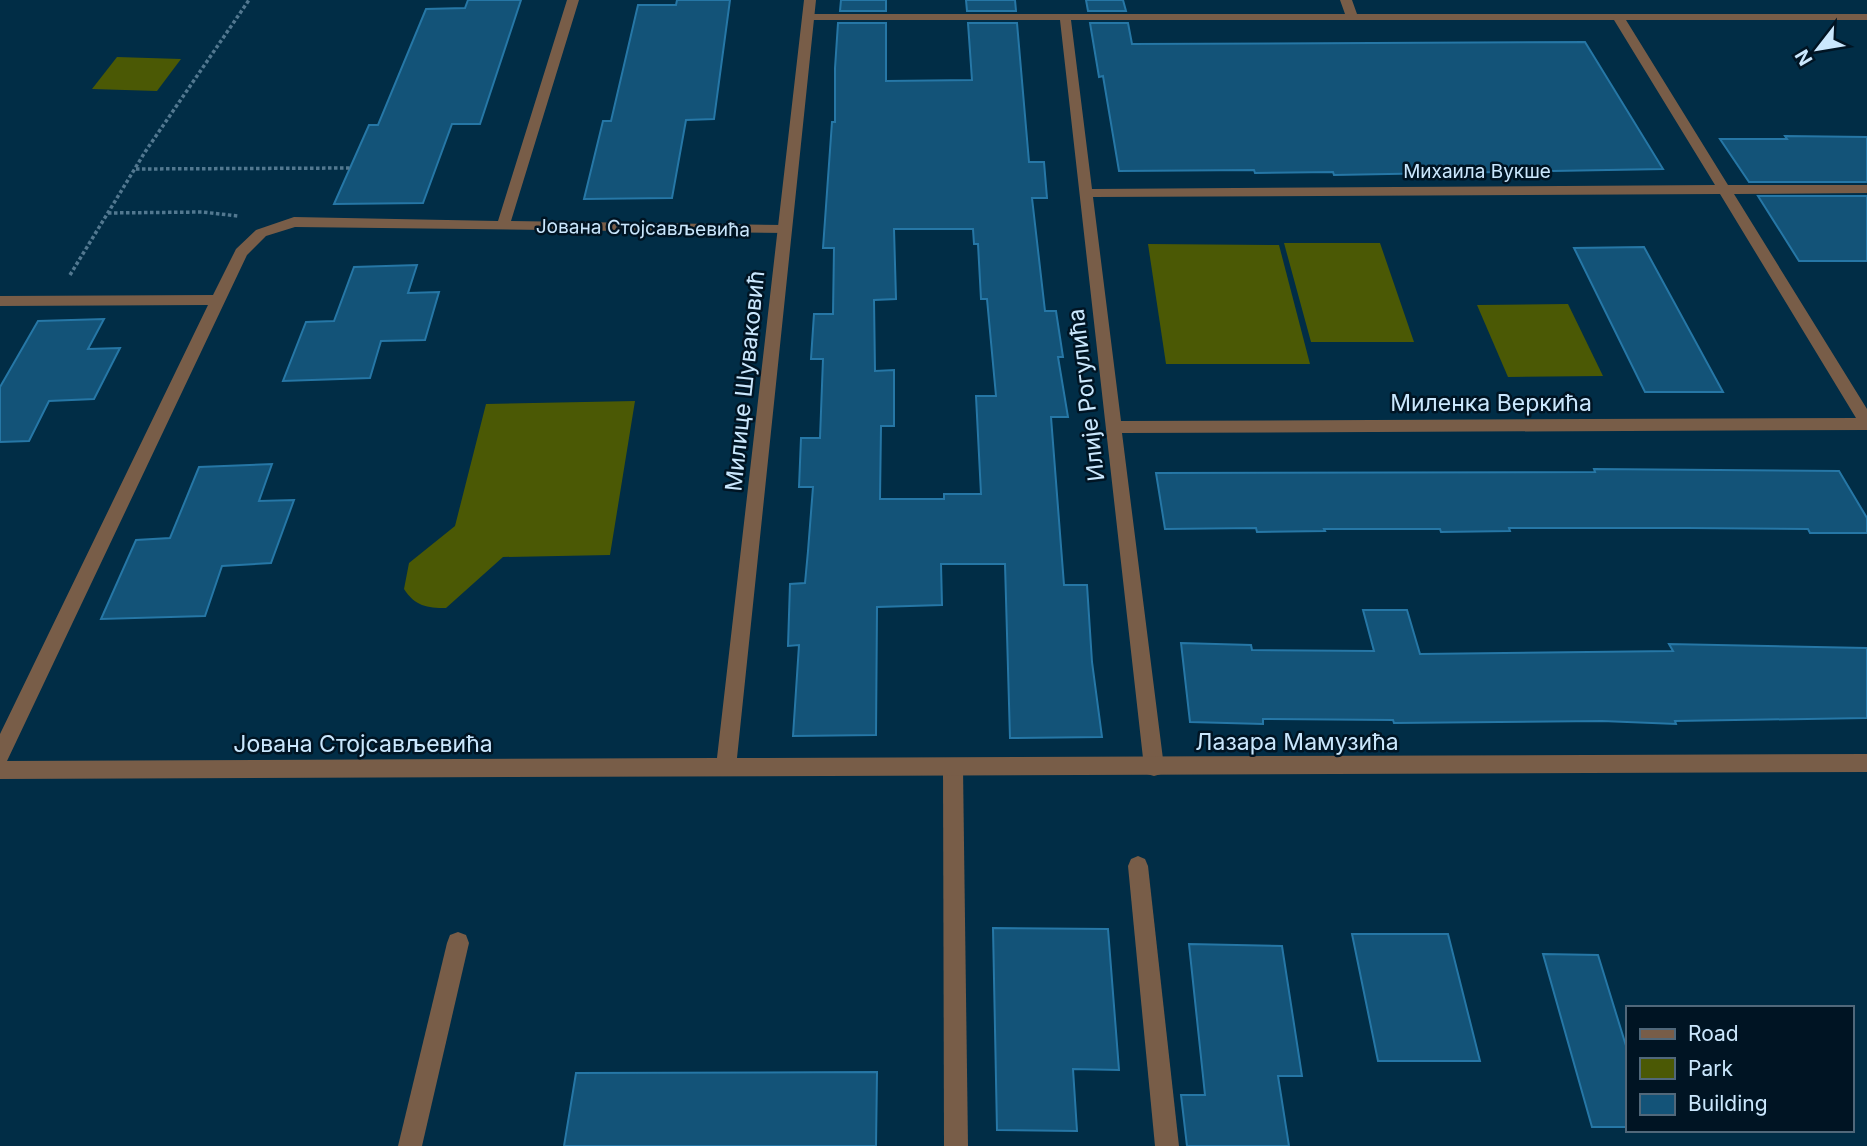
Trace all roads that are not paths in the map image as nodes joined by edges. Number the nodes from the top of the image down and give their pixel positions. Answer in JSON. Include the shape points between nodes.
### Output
{"nodes":[{"id":1,"x":573,"y":0,"type":"edge"},
{"id":2,"x":810,"y":0,"type":"edge"},
{"id":3,"x":1346,"y":0,"type":"edge"},
{"id":4,"x":808,"y":17,"type":"junction"},
{"id":5,"x":1065,"y":17,"type":"junction"},
{"id":6,"x":1867,"y":17,"type":"edge"},
{"id":7,"x":1353,"y":18,"type":"junction"},
{"id":8,"x":1618,"y":18,"type":"junction"},
{"id":9,"x":1723,"y":189,"type":"junction"},
{"id":10,"x":1867,"y":189,"type":"edge"},
{"id":11,"x":1088,"y":193,"type":"junction"},
{"id":12,"x":503,"y":226,"type":"junction"},
{"id":13,"x":784,"y":230,"type":"junction"},
{"id":14,"x":217,"y":300,"type":"junction"},
{"id":15,"x":0,"y":301,"type":"edge"},
{"id":16,"x":1867,"y":423,"type":"edge"},
{"id":17,"x":1115,"y":427,"type":"junction"},
{"id":18,"x":0,"y":755,"type":"edge"},
{"id":19,"x":1867,"y":762,"type":"edge"},
{"id":20,"x":726,"y":766,"type":"junction"},
{"id":21,"x":1154,"y":767,"type":"junction"},
{"id":22,"x":953,"y":768,"type":"junction"},
{"id":23,"x":0,"y":770,"type":"edge"},
{"id":24,"x":1138,"y":866,"type":"dead end"},
{"id":25,"x":458,"y":943,"type":"dead end"},
{"id":26,"x":410,"y":1146,"type":"edge"},
{"id":27,"x":956,"y":1146,"type":"edge"},
{"id":28,"x":1167,"y":1146,"type":"edge"}],
"edges":[{"from":1,"to":12,"type":"street","name":"Јована Стојсављевића"},
{"from":2,"to":4,"type":"street","name":"Милице Шуваковић"},
{"from":3,"to":7,"type":"street"},
{"from":4,"to":5,"type":"street"},
{"from":4,"to":13,"type":"street","name":"Милице Шуваковић"},
{"from":5,"to":7,"type":"street"},
{"from":5,"to":11,"type":"street","name":"Илије Рогулића"},
{"from":6,"to":8,"type":"street"},
{"from":7,"to":8,"type":"street"},
{"from":8,"to":9,"type":"street"},
{"from":9,"to":10,"type":"street","name":"Михаила Вукше"},
{"from":9,"to":11,"type":"street","name":"Михаила Вукше"},
{"from":9,"to":16,"type":"street"},
{"from":11,"to":17,"type":"street","name":"Илије Рогулића"},
{"from":12,"to":13,"type":"street","name":"Јована Стојсављевића"},
{"from":12,"to":14,"type":"street","name":"Јована Стојсављевића","via":[[294,222],[274,227],[241,252]]},
{"from":13,"to":20,"type":"street","name":"Милице Шуваковић"},
{"from":14,"to":15,"type":"street"},
{"from":14,"to":18,"type":"street","name":"Јована Стојсављевића"},
{"from":16,"to":17,"type":"street","name":"Миленка Веркића"},
{"from":17,"to":21,"type":"street","name":"Илије Рогулића"},
{"from":19,"to":21,"type":"street","name":"Лазара Мамузића"},
{"from":20,"to":22,"type":"street","name":"Лазара Мамузића"},
{"from":20,"to":23,"type":"street","name":"Јована Стојсављевића"},
{"from":21,"to":22,"type":"street","name":"Лазара Мамузића"},
{"from":22,"to":27,"type":"street"},
{"from":24,"to":28,"type":"street"},
{"from":25,"to":26,"type":"street"}]}
